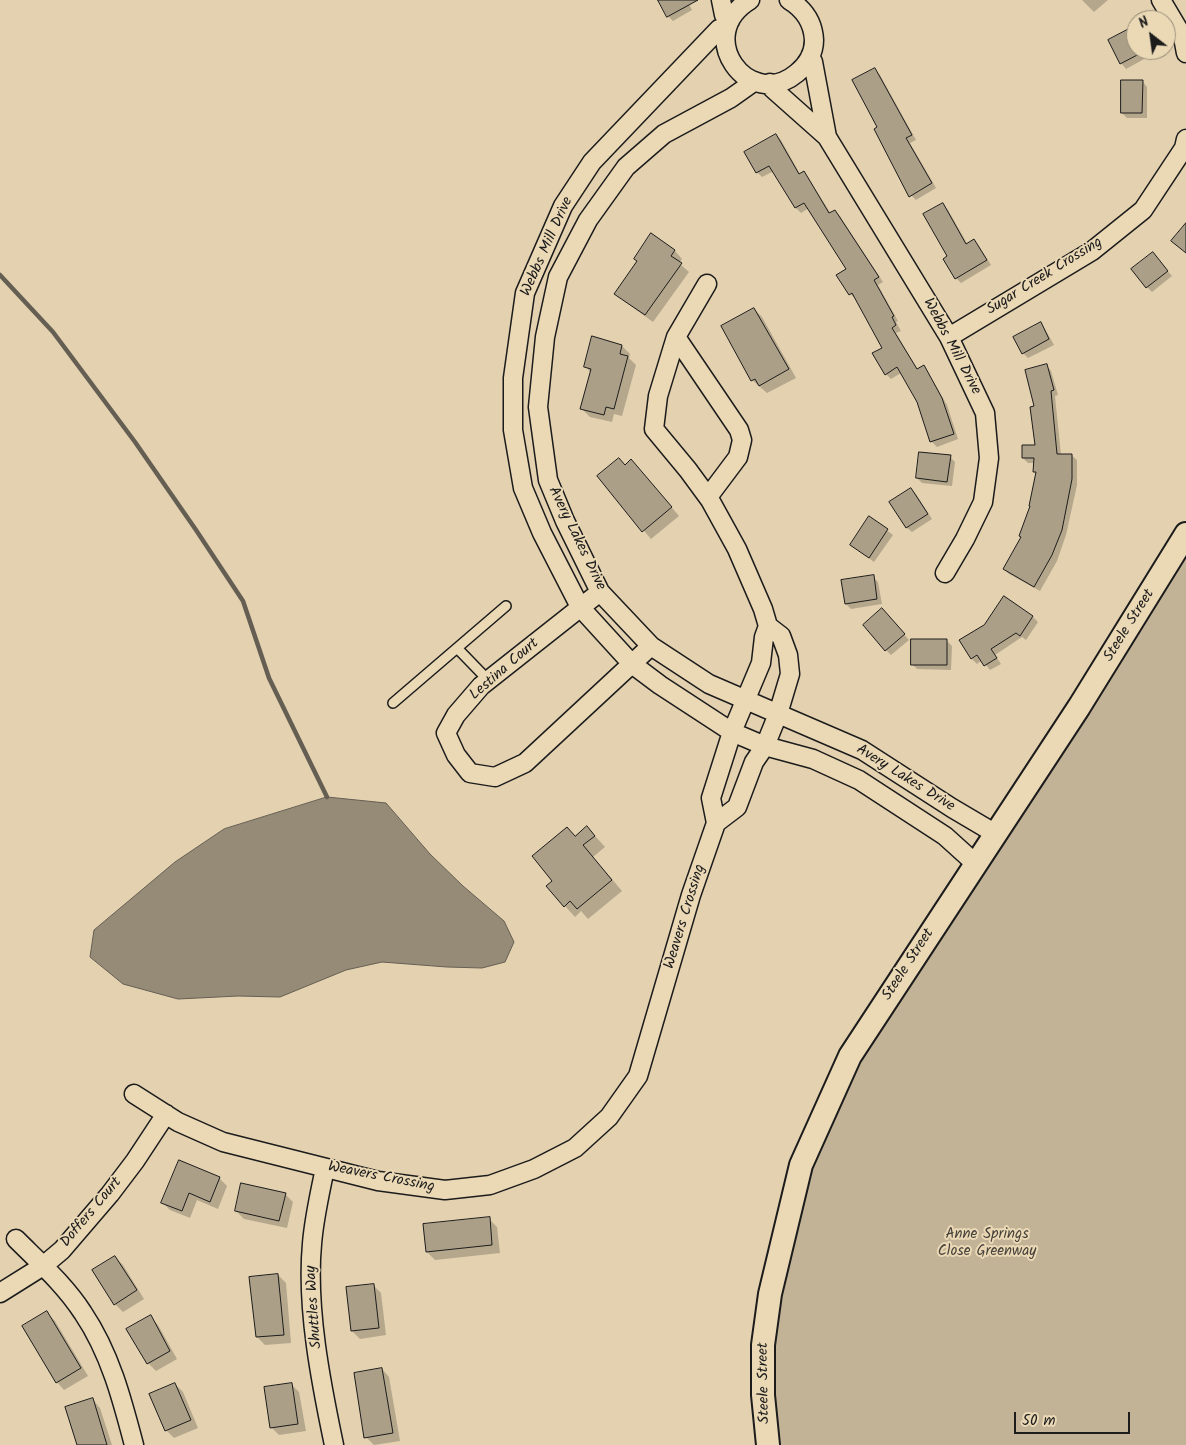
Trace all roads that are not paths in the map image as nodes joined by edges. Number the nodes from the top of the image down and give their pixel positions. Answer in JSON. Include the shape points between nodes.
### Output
{"nodes":[{"id":1,"x":721,"y":0,"type":"edge"},
{"id":2,"x":750,"y":0,"type":"edge"},
{"id":3,"x":789,"y":0,"type":"edge"},
{"id":4,"x":1161,"y":0,"type":"edge"},
{"id":5,"x":728,"y":24,"type":"junction"},
{"id":6,"x":1186,"y":53,"type":"edge"},
{"id":7,"x":810,"y":57,"type":"junction"},
{"id":8,"x":762,"y":82,"type":"junction"},
{"id":9,"x":827,"y":137,"type":"junction"},
{"id":10,"x":1186,"y":139,"type":"edge"},
{"id":11,"x":707,"y":284,"type":"dead end"},
{"id":12,"x":676,"y":337,"type":"junction"},
{"id":13,"x":949,"y":337,"type":"junction"},
{"id":14,"x":538,"y":407,"type":"junction"},
{"id":15,"x":513,"y":410,"type":"junction"},
{"id":16,"x":708,"y":497,"type":"junction"},
{"id":17,"x":1186,"y":534,"type":"edge"},
{"id":18,"x":945,"y":573,"type":"dead end"},
{"id":19,"x":600,"y":592,"type":"junction"},
{"id":20,"x":506,"y":606,"type":"dead end"},
{"id":21,"x":580,"y":606,"type":"junction"},
{"id":22,"x":768,"y":626,"type":"junction"},
{"id":23,"x":651,"y":646,"type":"junction"},
{"id":24,"x":457,"y":648,"type":"junction"},
{"id":25,"x":632,"y":664,"type":"junction"},
{"id":26,"x":488,"y":680,"type":"junction"},
{"id":27,"x":747,"y":701,"type":"junction"},
{"id":28,"x":393,"y":703,"type":"dead end"},
{"id":29,"x":778,"y":714,"type":"junction"},
{"id":30,"x":732,"y":732,"type":"junction"},
{"id":31,"x":765,"y":746,"type":"junction"},
{"id":32,"x":716,"y":823,"type":"junction"},
{"id":33,"x":996,"y":834,"type":"junction"},
{"id":34,"x":976,"y":864,"type":"junction"},
{"id":35,"x":134,"y":1094,"type":"dead end"},
{"id":36,"x":166,"y":1114,"type":"junction"},
{"id":37,"x":325,"y":1168,"type":"junction"},
{"id":38,"x":16,"y":1239,"type":"dead end"},
{"id":39,"x":43,"y":1266,"type":"junction"},
{"id":40,"x":0,"y":1292,"type":"edge"},
{"id":41,"x":134,"y":1445,"type":"edge"},
{"id":42,"x":334,"y":1445,"type":"edge"},
{"id":43,"x":768,"y":1445,"type":"edge"}],
"edges":[{"from":1,"to":5,"type":"street"},
{"from":2,"to":5,"type":"street","name":"Webbs Mill Drive","via":[[740,6]]},
{"from":3,"to":7,"type":"street","via":[[807,16],[813,29]]},
{"from":4,"to":6,"type":"street","via":[[1182,37]]},
{"from":5,"to":8,"type":"street","name":"Webbs Mill Drive","via":[[726,47],[731,62],[740,72]]},
{"from":5,"to":15,"type":"street","name":"Webbs Mill Drive","via":[[719,29],[592,162],[563,206],[525,293],[513,378]]},
{"from":7,"to":8,"type":"street","via":[[792,78],[779,83]]},
{"from":7,"to":9,"type":"street","name":"Webbs Mill Drive"},
{"from":8,"to":9,"type":"street","name":"Webbs Mill Drive","via":[[773,88]]},
{"from":8,"to":14,"type":"street","name":"Avery Lakes Drive","via":[[664,134],[626,166],[588,220],[558,277],[545,337]]},
{"from":9,"to":13,"type":"street","name":"Webbs Mill Drive"},
{"from":10,"to":13,"type":"street","name":"Sugar Creek Crossing","via":[[1184,148],[1143,210],[1092,251]]},
{"from":11,"to":12,"type":"street"},
{"from":12,"to":16,"type":"street","via":[[658,396],[654,428]]},
{"from":12,"to":16,"type":"street","via":[[739,430],[742,440],[738,457]]},
{"from":13,"to":18,"type":"street","name":"Webbs Mill Drive","via":[[986,414],[989,458],[983,502]]},
{"from":14,"to":15,"type":"street"},
{"from":14,"to":19,"type":"street","name":"Avery Lakes Drive","via":[[548,480]]},
{"from":15,"to":21,"type":"street","name":"Webbs Mill Drive","via":[[513,430],[523,488]]},
{"from":16,"to":22,"type":"street","via":[[737,550]]},
{"from":17,"to":33,"type":"street","name":"Steele Street","via":[[1080,707]]},
{"from":19,"to":21,"type":"street","name":"Lestina Court"},
{"from":19,"to":23,"type":"street","name":"Avery Lakes Drive"},
{"from":20,"to":24,"type":"lane"},
{"from":21,"to":25,"type":"street","name":"Avery Lakes Drive"},
{"from":21,"to":26,"type":"street","name":"Lestina Court"},
{"from":22,"to":27,"type":"street","via":[[761,663]]},
{"from":22,"to":29,"type":"street","via":[[781,636],[788,655],[790,674]]},
{"from":23,"to":25,"type":"street"},
{"from":23,"to":27,"type":"street","name":"Avery Lakes Drive","via":[[709,684]]},
{"from":24,"to":26,"type":"lane"},
{"from":24,"to":28,"type":"lane"},
{"from":25,"to":26,"type":"street","name":"Lestina Court","via":[[525,763],[495,777],[470,774],[456,755],[446,732],[456,715]]},
{"from":25,"to":30,"type":"street","name":"Avery Lakes Drive"},
{"from":27,"to":29,"type":"street","name":"Avery Lakes Drive"},
{"from":27,"to":30,"type":"street"},
{"from":29,"to":31,"type":"street"},
{"from":29,"to":33,"type":"street","name":"Avery Lakes Drive","via":[[862,750]]},
{"from":30,"to":31,"type":"street","name":"Avery Lakes Drive"},
{"from":30,"to":32,"type":"street","via":[[711,798]]},
{"from":31,"to":32,"type":"street","via":[[754,762],[737,807]]},
{"from":31,"to":34,"type":"street","name":"Avery Lakes Drive","via":[[813,759],[860,780],[945,836]]},
{"from":32,"to":37,"type":"street","name":"Weavers Crossing","via":[[691,895],[638,1076],[609,1117],[575,1148],[534,1169],[490,1185],[445,1190],[378,1181]]},
{"from":33,"to":34,"type":"street","name":"Steele Street"},
{"from":34,"to":43,"type":"street","name":"Steele Street","via":[[850,1056],[801,1165],[770,1294],[763,1345]]},
{"from":35,"to":36,"type":"street","name":"Weavers Crossing"},
{"from":36,"to":37,"type":"street","name":"Weavers Crossing","via":[[224,1142]]},
{"from":36,"to":39,"type":"street","name":"Doffers Court","via":[[110,1194],[62,1250]]},
{"from":37,"to":42,"type":"street","name":"Shuttles Way","via":[[312,1244],[311,1286],[315,1337]]},
{"from":38,"to":39,"type":"street"},
{"from":39,"to":40,"type":"street","name":"Doffers Court"},
{"from":39,"to":41,"type":"street","via":[[83,1313],[105,1351]]}]}
